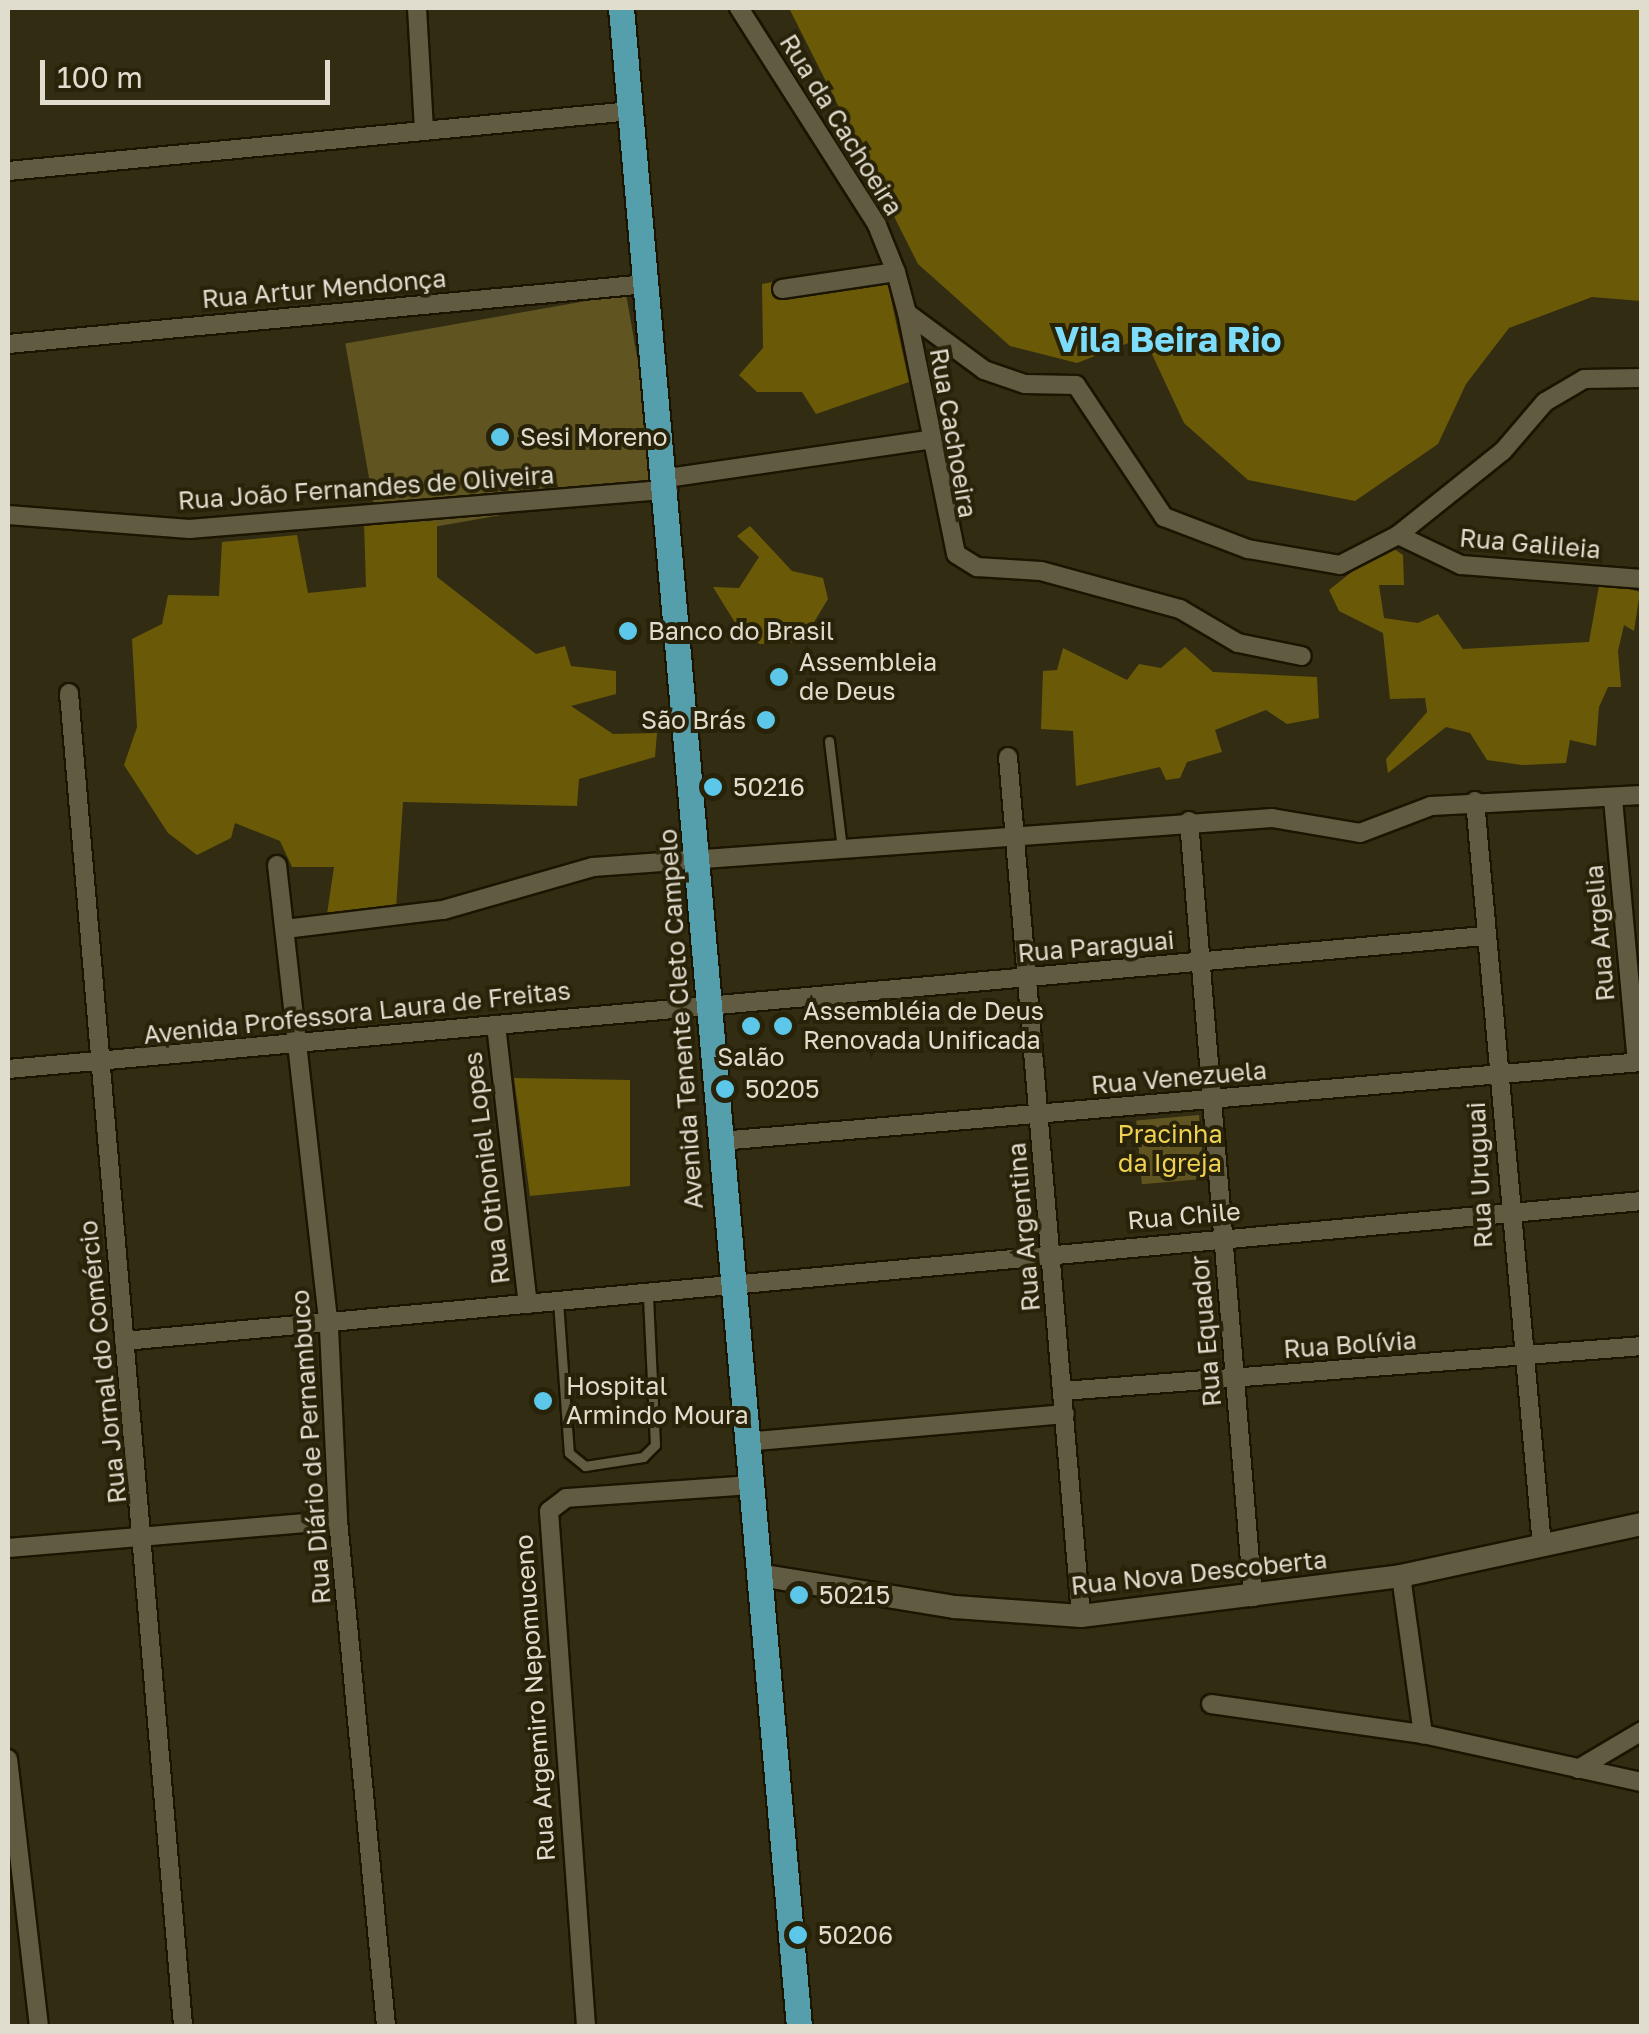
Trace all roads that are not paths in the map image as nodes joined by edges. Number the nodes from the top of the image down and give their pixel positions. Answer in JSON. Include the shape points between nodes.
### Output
{"nodes":[{"id":1,"x":416,"y":8,"type":"edge"},
{"id":2,"x":622,"y":8,"type":"edge"},
{"id":3,"x":739,"y":8,"type":"edge"},
{"id":4,"x":631,"y":112,"type":"junction"},
{"id":5,"x":424,"y":131,"type":"junction"},
{"id":6,"x":8,"y":171,"type":"edge"},
{"id":7,"x":896,"y":272,"type":"junction"},
{"id":8,"x":646,"y":284,"type":"junction"},
{"id":9,"x":782,"y":289,"type":"dead end"},
{"id":10,"x":907,"y":313,"type":"junction"},
{"id":11,"x":8,"y":344,"type":"edge"},
{"id":12,"x":1642,"y":378,"type":"edge"},
{"id":13,"x":929,"y":440,"type":"junction"},
{"id":14,"x":667,"y":484,"type":"junction"},
{"id":15,"x":8,"y":515,"type":"edge"},
{"id":16,"x":1398,"y":535,"type":"junction"},
{"id":17,"x":1642,"y":579,"type":"edge"},
{"id":18,"x":1302,"y":656,"type":"dead end"},
{"id":19,"x":69,"y":693,"type":"dead end"},
{"id":20,"x":828,"y":741,"type":"dead end"},
{"id":21,"x":1008,"y":757,"type":"dead end"},
{"id":22,"x":1642,"y":795,"type":"edge"},
{"id":23,"x":1613,"y":799,"type":"junction"},
{"id":24,"x":1475,"y":801,"type":"junction"},
{"id":25,"x":1189,"y":821,"type":"junction"},
{"id":26,"x":1014,"y":835,"type":"junction"},
{"id":27,"x":842,"y":851,"type":"junction"},
{"id":28,"x":278,"y":865,"type":"dead end"},
{"id":29,"x":701,"y":865,"type":"junction"},
{"id":30,"x":285,"y":929,"type":"junction"},
{"id":31,"x":1484,"y":936,"type":"junction"},
{"id":32,"x":1200,"y":962,"type":"junction"},
{"id":33,"x":1029,"y":978,"type":"junction"},
{"id":34,"x":711,"y":1003,"type":"junction"},
{"id":35,"x":496,"y":1025,"type":"junction"},
{"id":36,"x":300,"y":1046,"type":"junction"},
{"id":37,"x":1639,"y":1062,"type":"edge"},
{"id":38,"x":98,"y":1063,"type":"junction"},
{"id":39,"x":8,"y":1069,"type":"edge"},
{"id":40,"x":1499,"y":1073,"type":"junction"},
{"id":41,"x":1212,"y":1101,"type":"junction"},
{"id":42,"x":1040,"y":1114,"type":"junction"},
{"id":43,"x":720,"y":1142,"type":"junction"},
{"id":44,"x":1642,"y":1201,"type":"edge"},
{"id":45,"x":1506,"y":1214,"type":"junction"},
{"id":46,"x":1223,"y":1238,"type":"junction"},
{"id":47,"x":1052,"y":1254,"type":"junction"},
{"id":48,"x":731,"y":1282,"type":"junction"},
{"id":49,"x":648,"y":1291,"type":"junction"},
{"id":50,"x":558,"y":1300,"type":"junction"},
{"id":51,"x":528,"y":1304,"type":"junction"},
{"id":52,"x":330,"y":1328,"type":"junction"},
{"id":53,"x":124,"y":1341,"type":"junction"},
{"id":54,"x":1642,"y":1346,"type":"edge"},
{"id":55,"x":1518,"y":1357,"type":"junction"},
{"id":56,"x":1235,"y":1379,"type":"junction"},
{"id":57,"x":1063,"y":1392,"type":"junction"},
{"id":58,"x":1065,"y":1414,"type":"junction"},
{"id":59,"x":746,"y":1442,"type":"junction"},
{"id":60,"x":750,"y":1485,"type":"junction"},
{"id":61,"x":338,"y":1520,"type":"junction"},
{"id":62,"x":1642,"y":1524,"type":"edge"},
{"id":63,"x":147,"y":1536,"type":"junction"},
{"id":64,"x":1542,"y":1546,"type":"junction"},
{"id":65,"x":8,"y":1548,"type":"edge"},
{"id":66,"x":759,"y":1575,"type":"junction"},
{"id":67,"x":1401,"y":1576,"type":"junction"},
{"id":68,"x":1253,"y":1597,"type":"junction"},
{"id":69,"x":1081,"y":1616,"type":"junction"},
{"id":70,"x":1211,"y":1704,"type":"dead end"},
{"id":71,"x":1642,"y":1731,"type":"edge"},
{"id":72,"x":1423,"y":1734,"type":"junction"},
{"id":73,"x":8,"y":1759,"type":"edge"},
{"id":74,"x":1578,"y":1769,"type":"junction"},
{"id":75,"x":1642,"y":1782,"type":"edge"},
{"id":76,"x":39,"y":2026,"type":"edge"},
{"id":77,"x":183,"y":2026,"type":"edge"},
{"id":78,"x":386,"y":2026,"type":"edge"},
{"id":79,"x":586,"y":2026,"type":"edge"},
{"id":80,"x":800,"y":2026,"type":"edge"}],
"edges":[{"from":1,"to":5,"type":"street"},
{"from":2,"to":4,"type":"main road","name":"Avenida Tenente Cleto Campelo"},
{"from":3,"to":7,"type":"street","name":"Rua da Cachoeira","via":[[877,226]]},
{"from":4,"to":5,"type":"street"},
{"from":4,"to":8,"type":"main road","name":"Avenida Tenente Cleto Campelo"},
{"from":5,"to":6,"type":"street"},
{"from":7,"to":9,"type":"street"},
{"from":7,"to":10,"type":"street"},
{"from":8,"to":11,"type":"street","name":"Rua Artur Mendonça"},
{"from":8,"to":14,"type":"main road","name":"Avenida Tenente Cleto Campelo"},
{"from":10,"to":13,"type":"street","name":"Rua Cachoeira"},
{"from":10,"to":16,"type":"street","via":[[1004,380],[1076,384],[1142,494],[1179,524],[1329,566]]},
{"from":12,"to":16,"type":"street","via":[[1584,379],[1545,402],[1503,451]]},
{"from":13,"to":14,"type":"street","name":"Rua João Fernandes de Oliveira"},
{"from":13,"to":18,"type":"street","name":"Rua Cachoeira","via":[[946,535],[977,567],[1042,571],[1126,594],[1180,609],[1238,643]]},
{"from":14,"to":15,"type":"street","name":"Rua João Fernandes de Oliveira","via":[[188,529]]},
{"from":14,"to":29,"type":"main road","name":"Avenida Tenente Cleto Campelo"},
{"from":16,"to":17,"type":"street","name":"Rua Galileia","via":[[1461,566]]},
{"from":19,"to":38,"type":"street","name":"Rua Jornal do Comércio"},
{"from":20,"to":27,"type":"lane"},
{"from":21,"to":26,"type":"street","name":"Rua Argentina"},
{"from":22,"to":23,"type":"street"},
{"from":23,"to":24,"type":"street"},
{"from":23,"to":37,"type":"street","name":"Rua Argelia"},
{"from":24,"to":25,"type":"street","via":[[1416,809],[1374,830],[1281,818]]},
{"from":24,"to":31,"type":"street","name":"Rua Uruguai"},
{"from":25,"to":26,"type":"street"},
{"from":25,"to":32,"type":"street","name":"Rua Equador"},
{"from":26,"to":27,"type":"street"},
{"from":26,"to":33,"type":"street","name":"Rua Argentina"},
{"from":27,"to":29,"type":"street"},
{"from":28,"to":30,"type":"street","name":"Rua Diário de Pernambuco"},
{"from":29,"to":30,"type":"street","via":[[593,867],[443,910]]},
{"from":29,"to":34,"type":"main road","name":"Avenida Tenente Cleto Campelo"},
{"from":30,"to":36,"type":"street","name":"Rua Diário de Pernambuco"},
{"from":31,"to":32,"type":"street","name":"Rua Paraguai"},
{"from":31,"to":40,"type":"street","name":"Rua Uruguai"},
{"from":32,"to":33,"type":"street","name":"Rua Paraguai"},
{"from":32,"to":41,"type":"street","name":"Rua Equador"},
{"from":33,"to":34,"type":"street","name":"Rua Paraguai"},
{"from":33,"to":42,"type":"street","name":"Rua Argentina"},
{"from":34,"to":35,"type":"street","name":"Avenida Professora Laura de Freitas"},
{"from":34,"to":43,"type":"main road","name":"Avenida Tenente Cleto Campelo"},
{"from":35,"to":36,"type":"street","name":"Avenida Professora Laura de Freitas"},
{"from":35,"to":51,"type":"street","name":"Rua Othoniel Lopes"},
{"from":36,"to":38,"type":"street","name":"Avenida Professora Laura de Freitas"},
{"from":36,"to":52,"type":"street","name":"Rua Diário de Pernambuco"},
{"from":37,"to":40,"type":"street","name":"Rua Venezuela"},
{"from":38,"to":39,"type":"street","name":"Avenida Professora Laura de Freitas"},
{"from":38,"to":53,"type":"street","name":"Rua Jornal do Comércio"},
{"from":40,"to":41,"type":"street","name":"Rua Venezuela"},
{"from":40,"to":45,"type":"street","name":"Rua Uruguai"},
{"from":41,"to":42,"type":"street","name":"Rua Venezuela"},
{"from":41,"to":46,"type":"street","name":"Rua Equador"},
{"from":42,"to":43,"type":"street","name":"Rua Venezuela"},
{"from":42,"to":47,"type":"street","name":"Rua Argentina"},
{"from":43,"to":48,"type":"main road","name":"Avenida Tenente Cleto Campelo"},
{"from":44,"to":45,"type":"street","name":"Rua Chile"},
{"from":45,"to":46,"type":"street","name":"Rua Chile"},
{"from":45,"to":55,"type":"street","name":"Rua Uruguai"},
{"from":46,"to":47,"type":"street","name":"Rua Chile"},
{"from":46,"to":56,"type":"street","name":"Rua Equador"},
{"from":47,"to":48,"type":"street","name":"Rua Chile"},
{"from":47,"to":57,"type":"street","name":"Rua Argentina"},
{"from":48,"to":49,"type":"street","name":"Rua Chile"},
{"from":48,"to":59,"type":"main road","name":"Avenida Tenente Cleto Campelo"},
{"from":49,"to":50,"type":"street","name":"Rua Chile"},
{"from":49,"to":50,"type":"lane","via":[[656,1445],[643,1457],[585,1466],[569,1453]]},
{"from":50,"to":51,"type":"street","name":"Rua Chile"},
{"from":51,"to":52,"type":"street","name":"Rua Chile"},
{"from":52,"to":53,"type":"street","name":"Rua Chile"},
{"from":52,"to":61,"type":"street","name":"Rua Diário de Pernambuco"},
{"from":53,"to":63,"type":"street","name":"Rua Jornal do Comércio"},
{"from":54,"to":55,"type":"street","name":"Rua Bolívia"},
{"from":55,"to":56,"type":"street","name":"Rua Bolívia"},
{"from":55,"to":64,"type":"street","name":"Rua Uruguai"},
{"from":56,"to":57,"type":"street","name":"Rua Bolívia"},
{"from":56,"to":68,"type":"street","name":"Rua Equador"},
{"from":57,"to":58,"type":"street","name":"Rua Argentina"},
{"from":58,"to":59,"type":"street"},
{"from":58,"to":69,"type":"street","name":"Rua Argentina"},
{"from":59,"to":60,"type":"main road","name":"Avenida Tenente Cleto Campelo"},
{"from":60,"to":66,"type":"main road","name":"Avenida Tenente Cleto Campelo"},
{"from":60,"to":79,"type":"street","name":"Rua Argemiro Nepomuceno","via":[[566,1498],[550,1511]]},
{"from":61,"to":63,"type":"street"},
{"from":61,"to":78,"type":"street","name":"Rua Diário de Pernambuco"},
{"from":62,"to":64,"type":"street","name":"Rua Nova Descoberta"},
{"from":63,"to":65,"type":"street"},
{"from":63,"to":77,"type":"street","name":"Rua Jornal do Comércio"},
{"from":64,"to":67,"type":"street","name":"Rua Nova Descoberta"},
{"from":66,"to":69,"type":"street","name":"Rua Nova Descoberta","via":[[955,1607]]},
{"from":66,"to":80,"type":"main road","name":"Avenida Tenente Cleto Campelo"},
{"from":67,"to":68,"type":"street","name":"Rua Nova Descoberta"},
{"from":67,"to":72,"type":"street"},
{"from":68,"to":69,"type":"street","name":"Rua Nova Descoberta"},
{"from":70,"to":72,"type":"street"},
{"from":71,"to":74,"type":"street"},
{"from":72,"to":74,"type":"street"},
{"from":73,"to":76,"type":"street"},
{"from":74,"to":75,"type":"street"}]}
